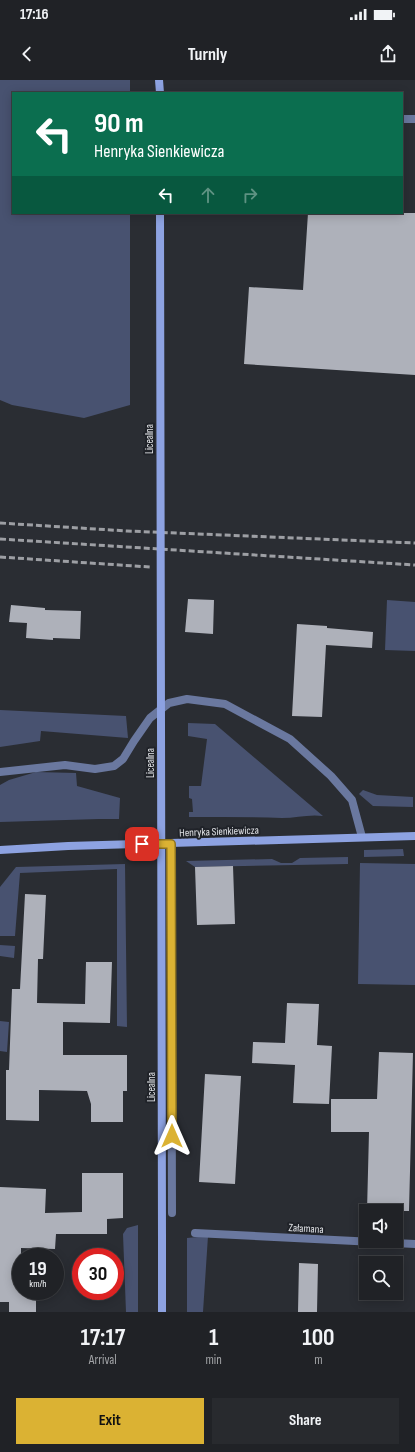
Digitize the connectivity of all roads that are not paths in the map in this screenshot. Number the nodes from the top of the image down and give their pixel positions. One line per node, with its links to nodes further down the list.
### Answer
1 (160, 80): 2 (main road)
2 (160, 92)
3 (403, 119): 4 (street)
4 (415, 119)
5 (160, 214): 14 (main road, Licealna, bridge)
6 (0, 772): 8 (street)
7 (415, 836): 8 (main road, Henryka Sienkiewicza)
8 (362, 837): 9 (main road, Henryka Sienkiewicza)
9 (171, 844): 10 (main road, Henryka Sienkiewicza); 11 (street, Licealna)
10 (0, 850)
11 (172, 1213)
12 (195, 1233): 13 (street, Załamana)
13 (415, 1244)
14 (162, 1312)

